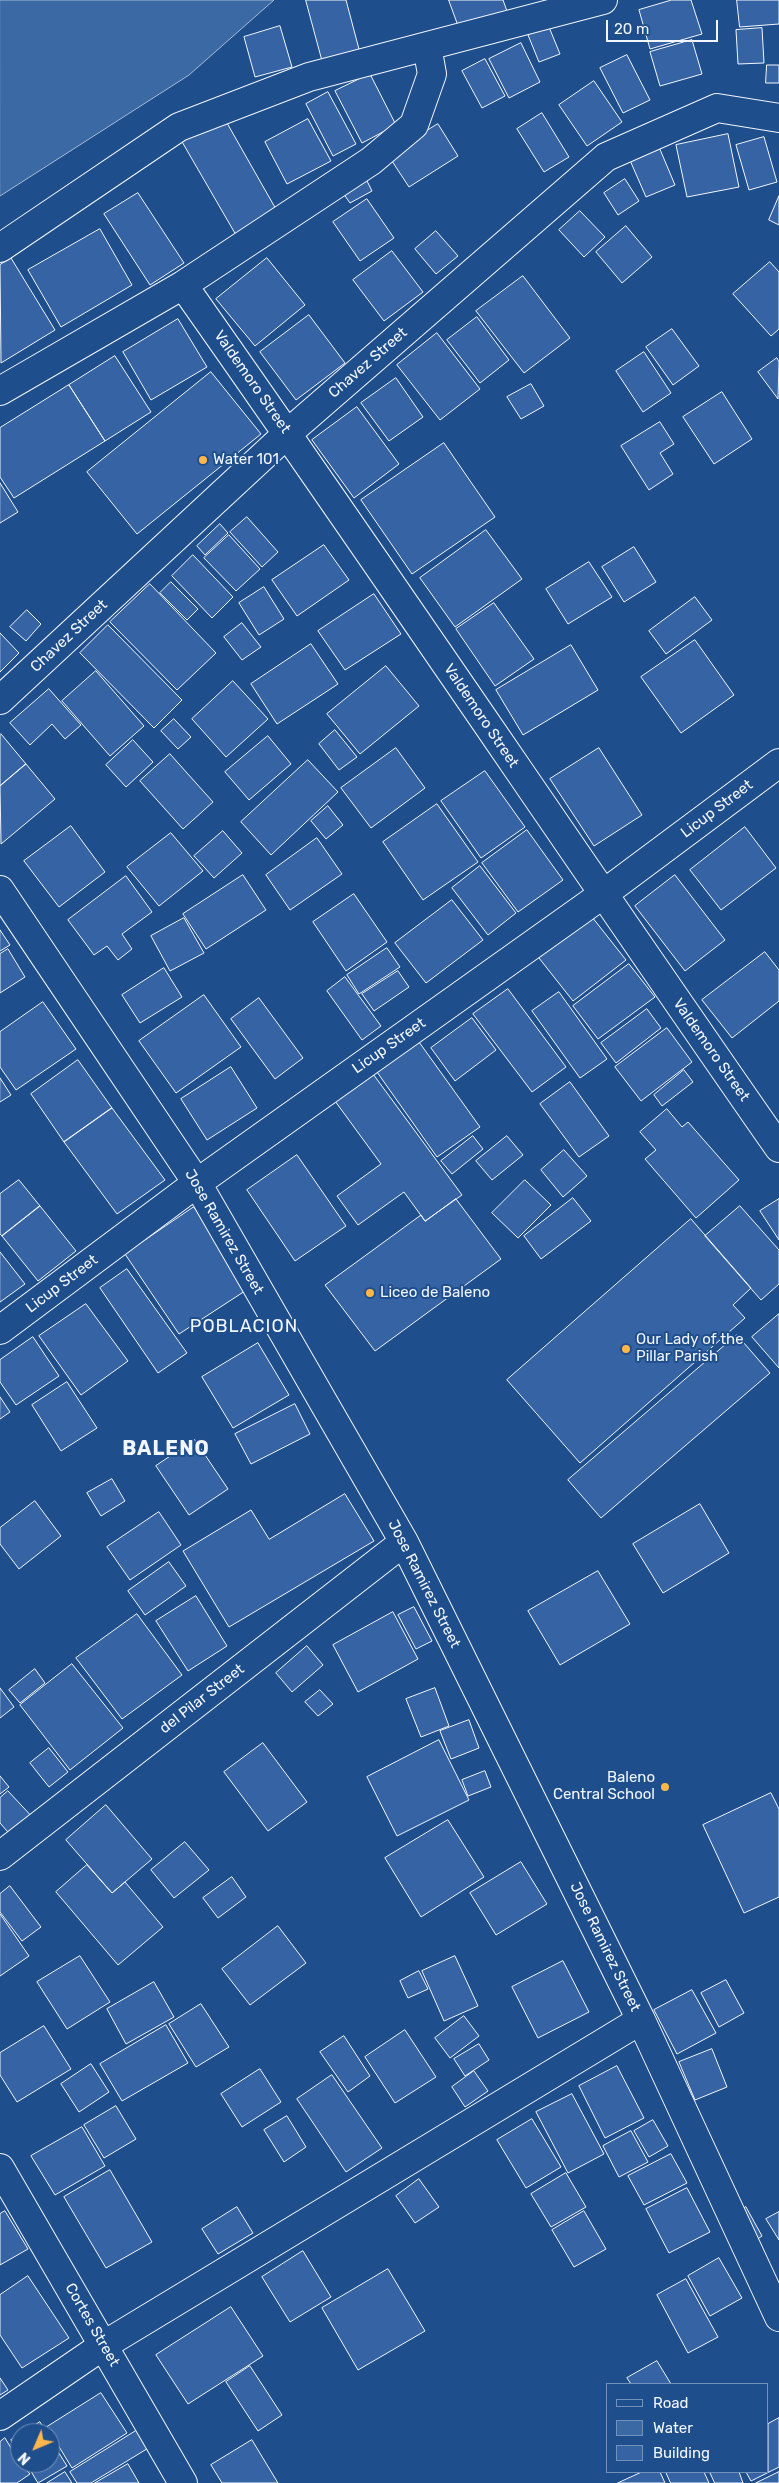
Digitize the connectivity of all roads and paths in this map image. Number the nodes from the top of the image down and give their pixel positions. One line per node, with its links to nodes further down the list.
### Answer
1 (604, 0): 2 (street)
2 (427, 46): 4 (street); 5 (street)
3 (779, 118): 7 (street, Chavez Street)
4 (0, 248)
5 (183, 284): 6 (street); 7 (street, Valdemoro Street)
6 (0, 392)
7 (288, 433): 8 (street, Chavez Street); 11 (street, Valdemoro Street)
8 (0, 700)
9 (779, 763): 11 (street, Licup Street)
10 (0, 890): 13 (street, Jose Ramirez Street)
11 (602, 895): 12 (street, Valdemoro Street); 13 (street, Licup Street)
12 (779, 1148)
13 (197, 1183): 14 (street, Licup Street); 15 (street, Jose Ramirez Street)
14 (0, 1330)
15 (404, 1542): 16 (street, del Pilar Street); 17 (street, Jose Ramirez Street)
16 (0, 1856)
17 (641, 2020): 19 (street, Jose Ramirez Street); 20 (street)
18 (0, 2168): 20 (street, Cortes Street)
19 (779, 2317)
20 (104, 2345): 21 (street); 22 (street, Cortes Street)
21 (0, 2416)
22 (183, 2483)

